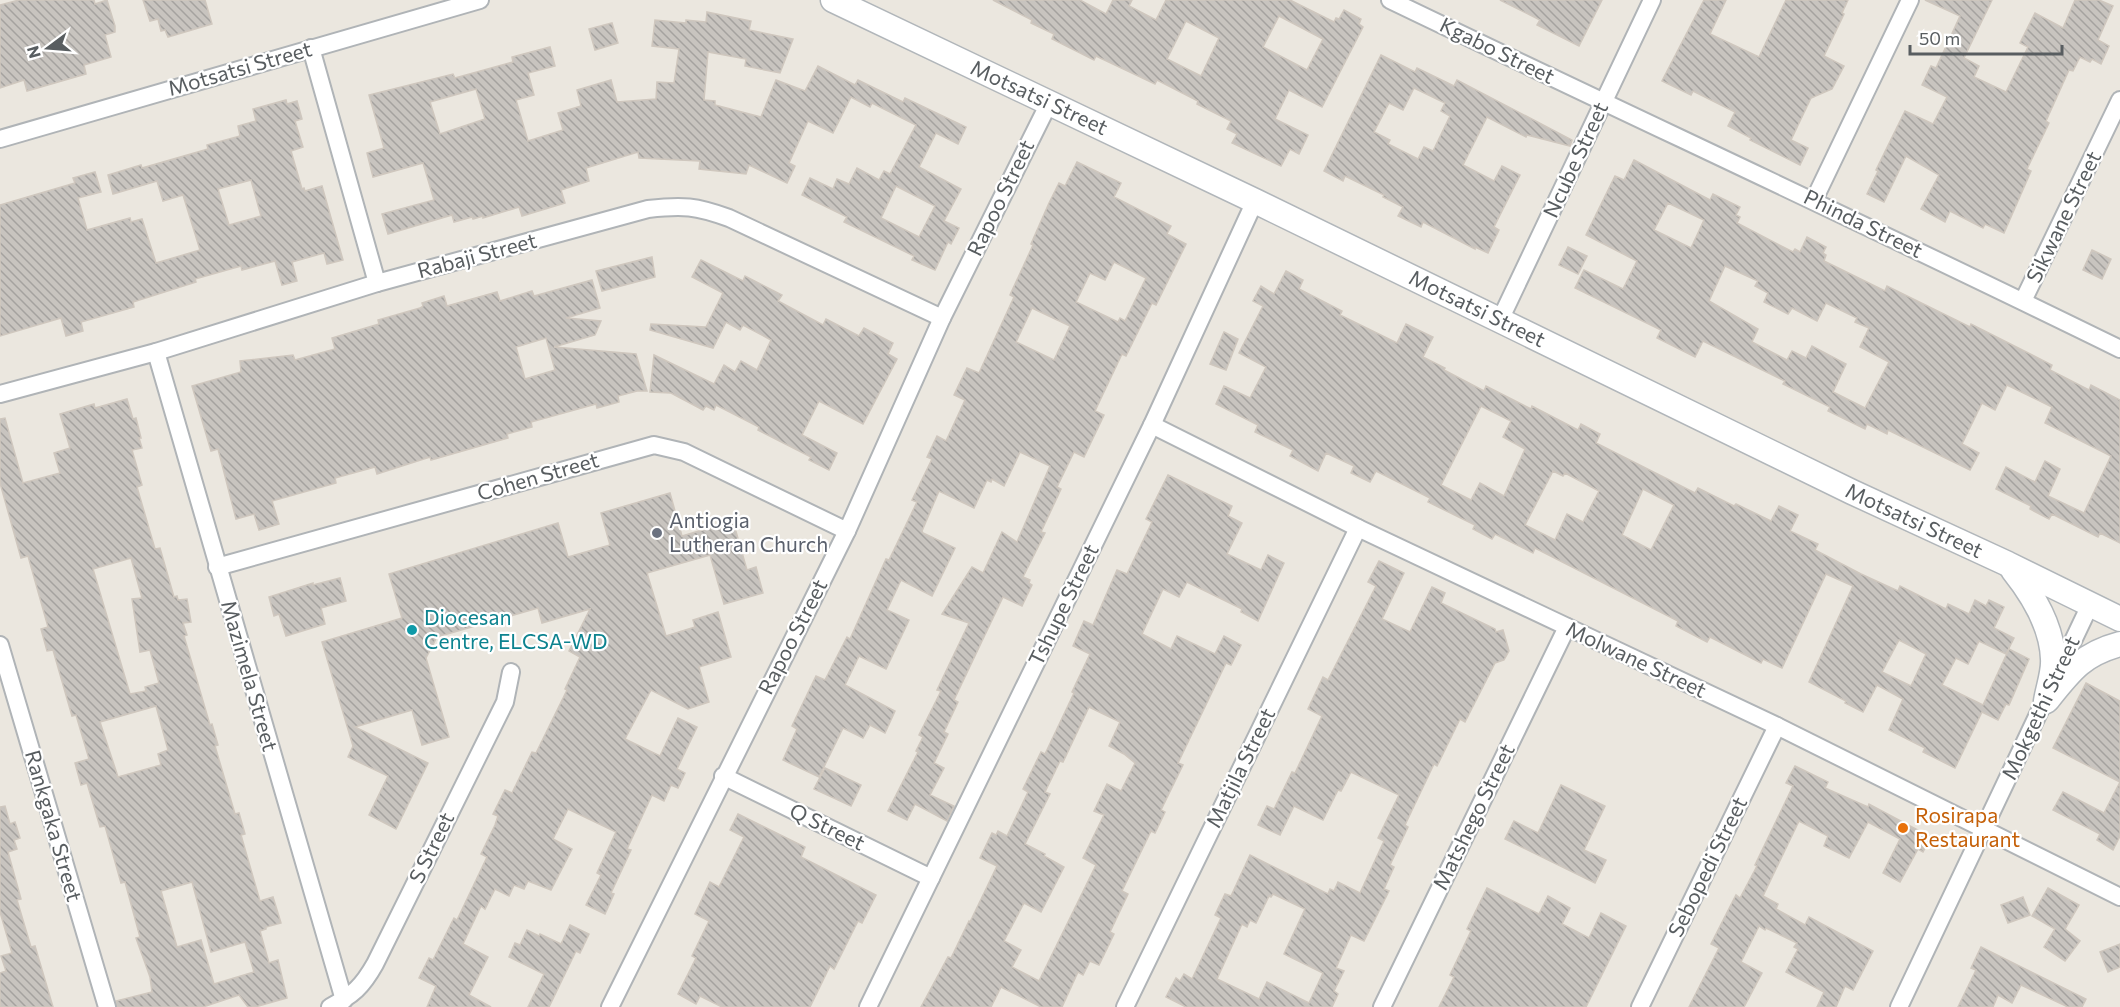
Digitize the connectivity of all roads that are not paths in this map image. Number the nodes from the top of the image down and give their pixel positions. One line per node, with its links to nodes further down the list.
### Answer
1 (480, 0): 6 (street, Motsatsi Street)
2 (833, 0): 9 (street, Motsatsi Street)
3 (1390, 0): 8 (street, Kgabo Street)
4 (1652, 0): 8 (street, Ncube Street)
5 (1910, 0): 11 (street)
6 (311, 48): 10 (street, Motsatsi Street); 13 (street)
7 (2120, 100): 14 (street, Sikwane Street)
8 (1603, 102): 11 (street, Phinda Street); 16 (street, Ncube Street)
9 (1049, 103): 12 (street, Motsatsi Street); 15 (street, Rapoo Street)
10 (0, 139)
11 (1814, 200): 14 (street, Phinda Street)
12 (1255, 201): 16 (street, Motsatsi Street); 20 (street, Tshupe Street)
13 (377, 283): 15 (street, Rabaji Street); 18 (street, Rabaji Street)
14 (2023, 301): 17 (street, Phinda Street)
15 (942, 318): 22 (street, Rapoo Street)
16 (1500, 320): 23 (street, Motsatsi Street)
17 (2120, 349)
18 (156, 352): 19 (street, Rabaji Street); 24 (street, Mazimela Street)
19 (0, 394)
20 (1152, 424): 21 (street, Molwane Street); 35 (street, Tshupe Street)
21 (1358, 528): 27 (street, Molwane Street); 41 (street, Matjila Street)
22 (847, 531): 24 (street, Cohen Street); 33 (street, Rapoo Street)
23 (2008, 564): 25 (street, Motsatsi Street); 31 (street)
24 (217, 567): 37 (street, Mazimela Street)
25 (2090, 605): 26 (street, Motsatsi Street); 31 (street, Mokgethi Street)
26 (2120, 619)
27 (1567, 627): 32 (street, Molwane Street); 42 (street, Matshego Street)
28 (2120, 644): 31 (street)
29 (0, 645): 38 (street, Rankgaka Street)
30 (511, 672): 37 (street, S Street)
31 (2046, 701): 34 (street, Mokgethi Street)
32 (1777, 726): 34 (street, Molwane Street); 43 (street, Sebopedi Street)
33 (723, 776): 35 (street, Q Street); 39 (street, Rapoo Street)
34 (1983, 830): 36 (street, Molwane Street); 44 (street, Mokgethi Street)
35 (931, 878): 40 (street, Tshupe Street)
36 (2120, 897)
37 (337, 1004)
38 (107, 1007)
39 (610, 1007)
40 (868, 1007)
41 (1125, 1007)
42 (1382, 1007)
43 (1640, 1007)
44 (1899, 1007)

